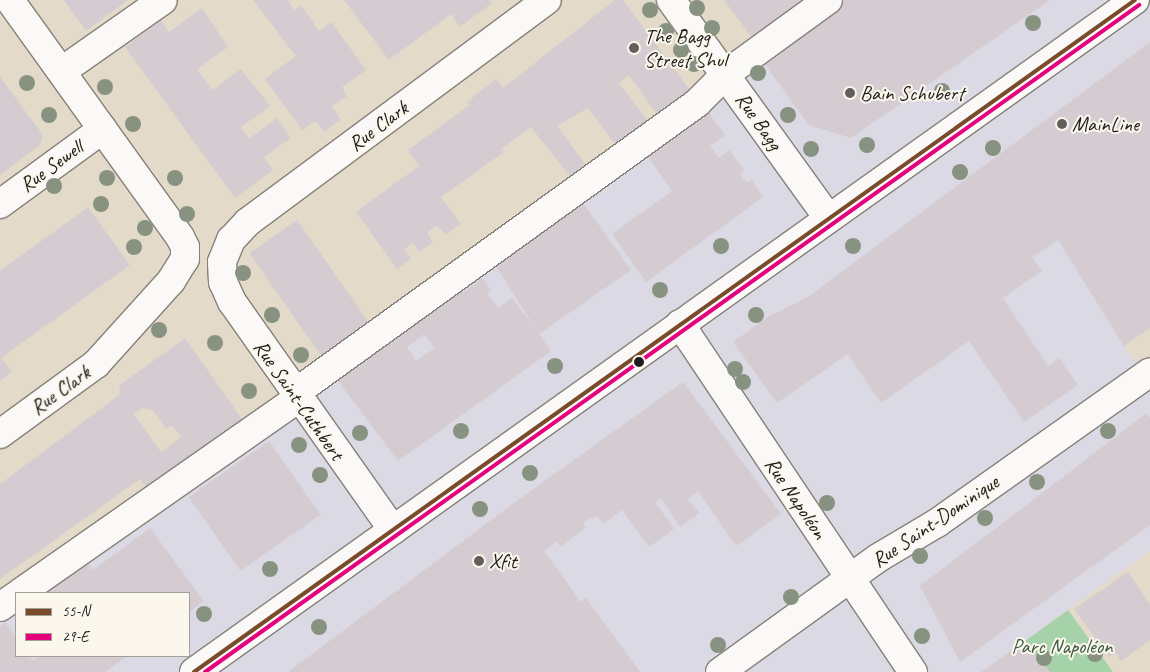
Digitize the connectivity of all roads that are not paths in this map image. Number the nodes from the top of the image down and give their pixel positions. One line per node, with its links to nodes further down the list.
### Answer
1 (10, 0): 7 (street)
2 (163, 0): 7 (street)
3 (547, 0): 12 (street, Rue Clark)
4 (672, 0): 8 (street, Rue Bagg)
5 (828, 0): 8 (street)
6 (1135, 0): 11 (street)
7 (62, 71): 9 (street)
8 (726, 74): 11 (street, Rue Bagg); 15 (street)
9 (103, 129): 10 (street, Rue Sewell); 16 (street, Rue Clark)
10 (0, 204)
11 (828, 218): 13 (street)
12 (222, 262): 15 (street, Rue Saint-Cuthbert)
13 (680, 324): 17 (street); 18 (street, Rue Napoléon)
14 (1150, 372): 18 (street, Rue Saint-Dominique)
15 (297, 395): 17 (street, Rue Saint-Cuthbert); 19 (street)
16 (0, 434)
17 (393, 530): 22 (street)
18 (851, 578): 23 (street, Rue Saint-Dominique); 24 (street, Rue Napoléon)
19 (21, 592)
20 (15, 597): 21 (street)
21 (0, 607)
22 (194, 672)
23 (720, 672)
24 (913, 672)

